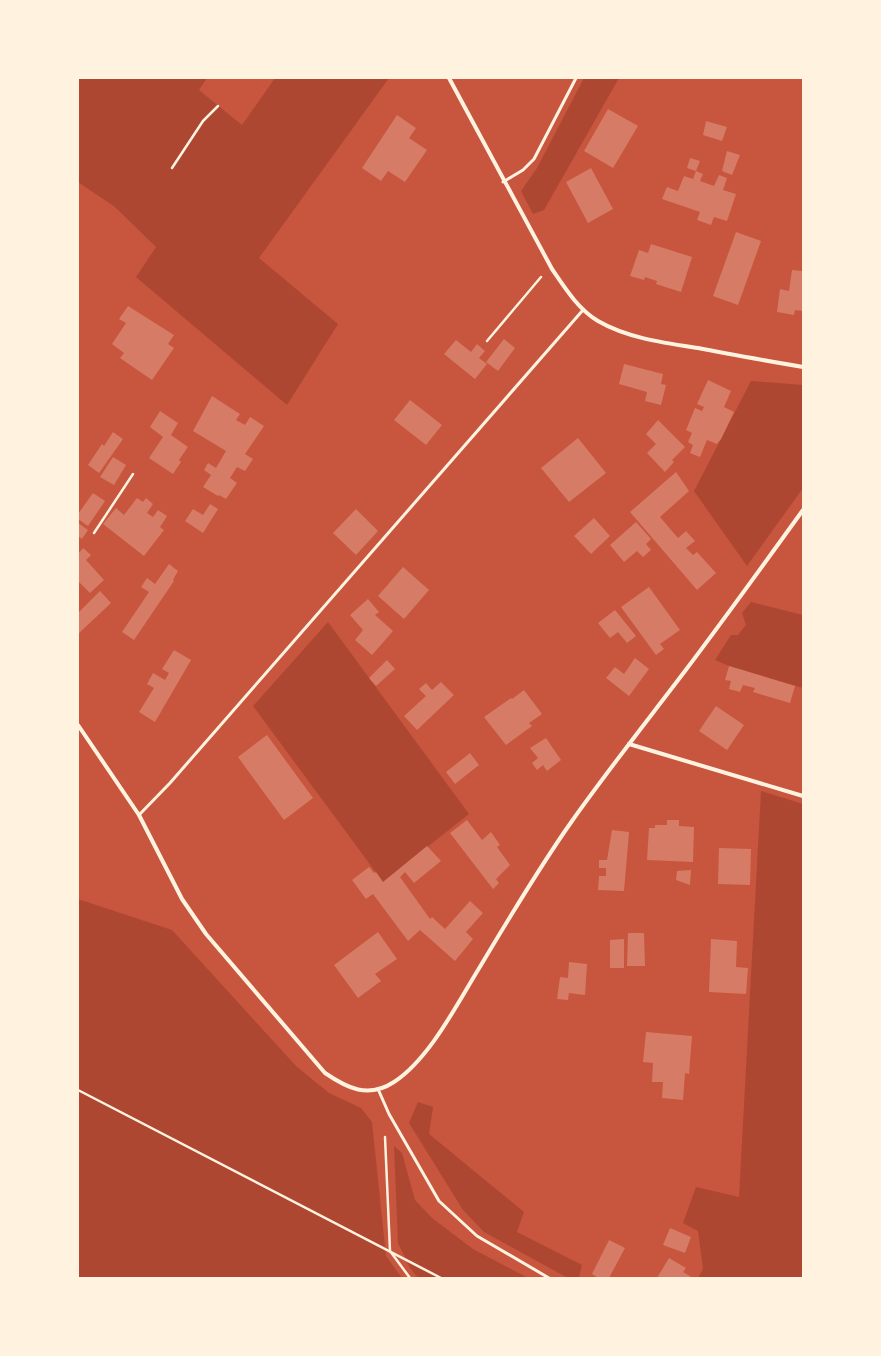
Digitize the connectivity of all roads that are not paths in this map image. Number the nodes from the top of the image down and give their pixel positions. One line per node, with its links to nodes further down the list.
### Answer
1 (449, 78): 3 (street)
2 (576, 78): 3 (lane)
3 (503, 182): 4 (street)
4 (583, 310): 5 (street); 10 (lane)
5 (803, 367)
6 (803, 510): 8 (street)
7 (78, 725): 10 (street)
8 (629, 744): 9 (street); 11 (street)
9 (803, 796)
10 (139, 815): 11 (street)
11 (378, 1089): 12 (lane)
12 (549, 1278)

